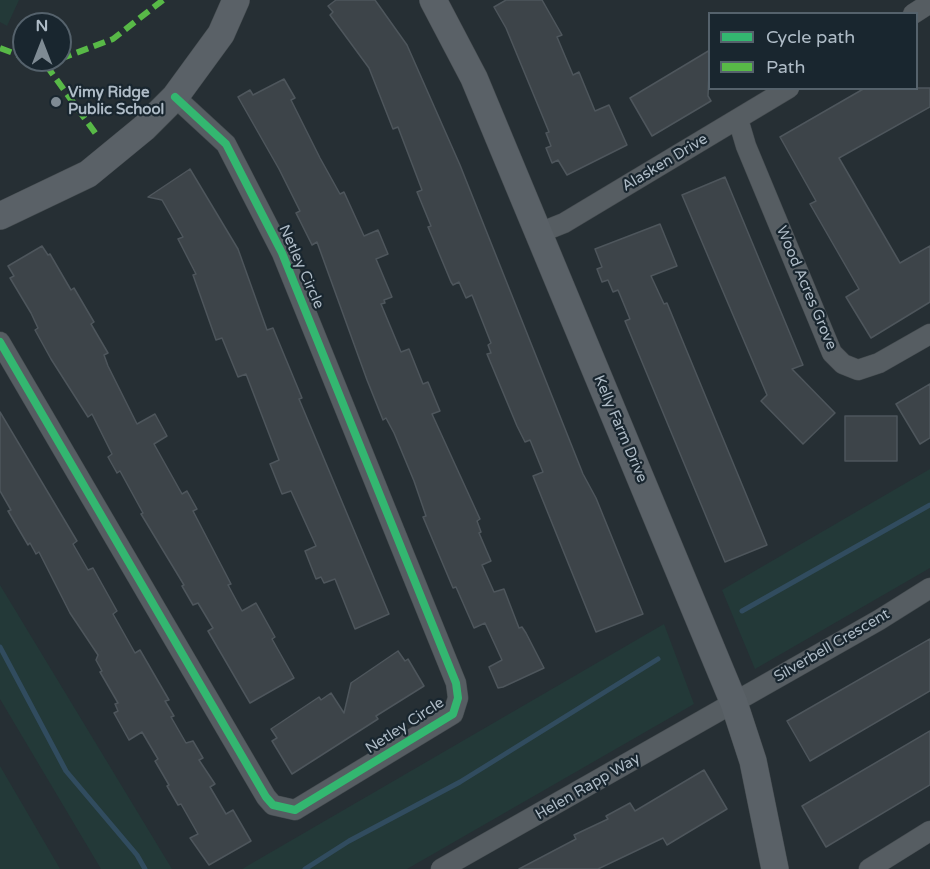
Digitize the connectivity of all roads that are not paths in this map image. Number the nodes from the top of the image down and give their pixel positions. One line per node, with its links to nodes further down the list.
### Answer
1 (236, 0): 6 (street)
2 (434, 0): 9 (street, Kelly Farm Drive)
3 (930, 3): 4 (street)
4 (916, 12)
5 (786, 90): 7 (street, Alasken Drive)
6 (175, 97): 8 (street); 11 (street, Netley Circle)
7 (738, 119): 9 (street, Alasken Drive); 10 (street, Wood Acres Grove)
8 (0, 216)
9 (539, 233): 13 (street, Kelly Farm Drive)
10 (930, 333)
11 (0, 342)
12 (930, 588): 13 (street, Silverbell Crescent)
13 (734, 703): 15 (street, Helen Rapp Way); 16 (street, Kelly Farm Drive)
14 (930, 831): 17 (street)
15 (441, 869)
16 (775, 869)
17 (869, 869)

